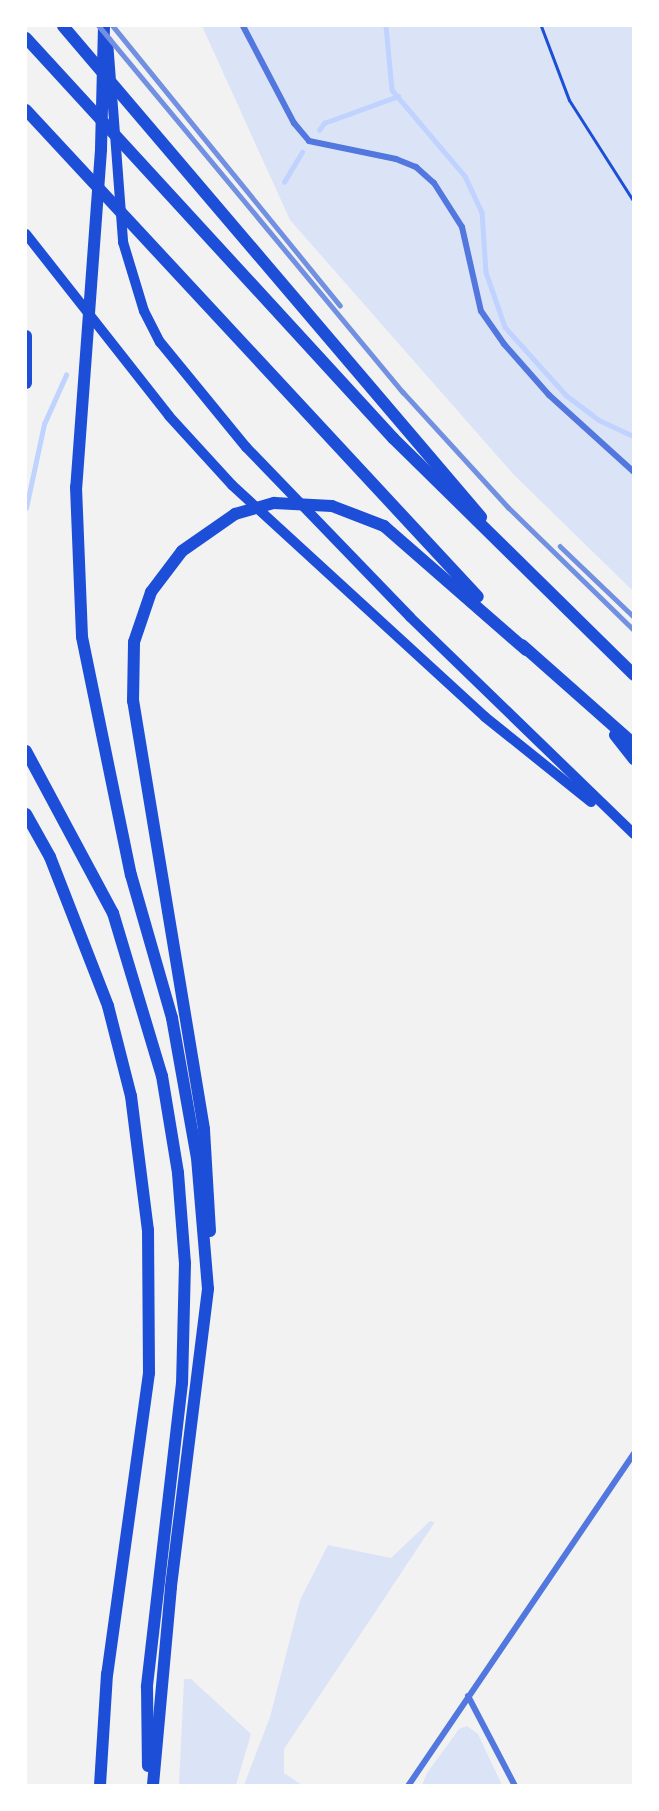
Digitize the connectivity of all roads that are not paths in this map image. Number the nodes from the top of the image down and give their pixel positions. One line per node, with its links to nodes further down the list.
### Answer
1 (63, 26): 10 (highway)
2 (105, 26): 18 (highway); 19 (highway)
3 (243, 26): 9 (street)
4 (26, 38): 10 (highway)
5 (26, 110): 11 (highway)
6 (26, 234): 18 (highway)
7 (26, 336): 8 (highway)
8 (26, 383)
9 (633, 472)
10 (548, 595): 12 (highway)
11 (526, 650): 13 (highway); 19 (highway)
12 (633, 675)
13 (599, 715): 14 (highway); 16 (highway)
14 (633, 744)
15 (26, 751): 23 (highway)
16 (633, 759)
17 (26, 814): 22 (highway)
18 (633, 835)
19 (208, 1289): 24 (highway)
20 (633, 1454): 21 (street)
21 (468, 1696): 25 (street); 26 (street)
22 (100, 1785)
23 (148, 1785)
24 (153, 1785)
25 (410, 1785)
26 (516, 1785)

